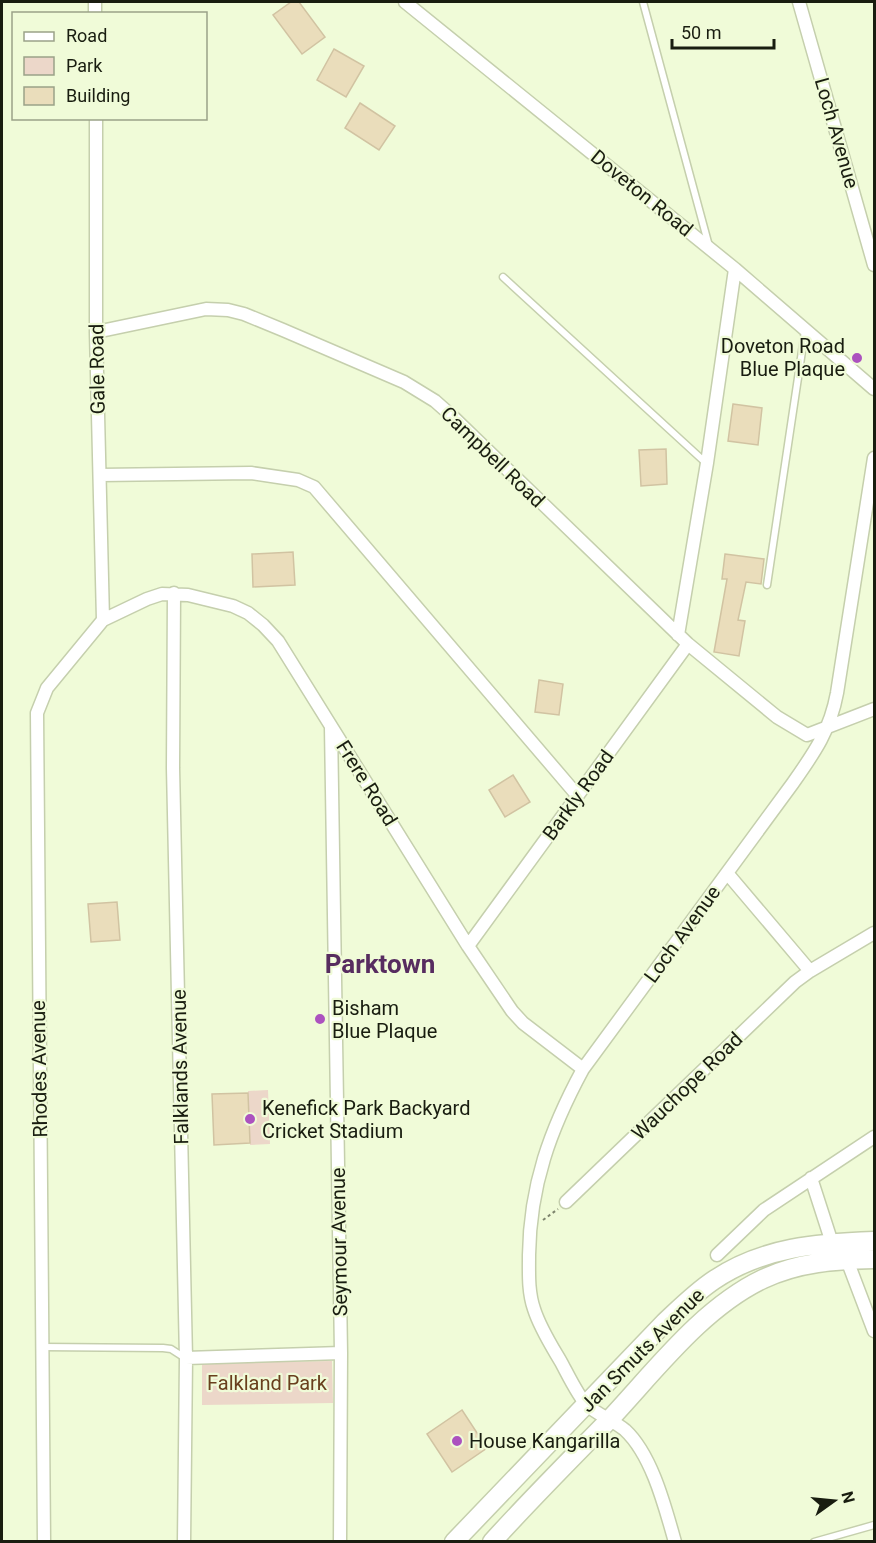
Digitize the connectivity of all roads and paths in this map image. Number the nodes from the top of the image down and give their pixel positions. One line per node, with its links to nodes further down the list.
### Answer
1 (405, 2): 5 (street, Doveton Road)
2 (643, 2): 5 (lane)
3 (800, 2): 6 (street, Loch Avenue)
4 (96, 120): 10 (street, Gale Road)
5 (710, 249): 7 (street, Doveton Road)
6 (874, 265)
7 (735, 269): 9 (street, Doveton Road); 13 (street)
8 (504, 277): 13 (lane)
9 (806, 330): 11 (street, Doveton Road); 15 (lane)
10 (96, 332): 14 (street, Gale Road); 18 (street, Campbell Road)
11 (874, 389)
12 (874, 458): 22 (street, Loch Avenue)
13 (707, 463): 18 (street)
14 (100, 475): 17 (street, Gale Road); 23 (street)
15 (767, 585)
16 (174, 593): 17 (street, Frere Road); 21 (street, Frere Road); 41 (street, Falklands Avenue)
17 (103, 620): 39 (street, Rhodes Avenue)
18 (678, 635): 19 (street, Campbell Road)
19 (688, 644): 22 (street, Campbell Road); 23 (street, Barkly Road)
20 (874, 709): 22 (street, Campbell Road)
21 (331, 726): 26 (street, Frere Road); 40 (street, Seymour Avenue)
22 (828, 729): 24 (street, Loch Avenue)
23 (577, 795): 26 (street, Barkly Road)
24 (728, 873): 27 (street); 28 (street, Loch Avenue)
25 (874, 933): 27 (street, Wauchope Road)
26 (468, 946): 28 (street, Frere Road)
27 (810, 971): 31 (street, Wauchope Road)
28 (583, 1069): 32 (street, Loch Avenue)
29 (874, 1137): 30 (street)
30 (811, 1178): 34 (street); 35 (street)
31 (566, 1202): 32 (path)
32 (530, 1232): 42 (street, Loch Avenue)
33 (874, 1241): 34 (main road, Jan Smuts Avenue)
34 (832, 1243): 42 (main road, Jan Smuts Avenue)
35 (717, 1256)
36 (874, 1259): 37 (main road, Jan Smuts Avenue)
37 (847, 1260): 38 (street); 43 (main road, Jan Smuts Avenue)
38 (874, 1331)
39 (42, 1347): 41 (lane); 45 (street, Rhodes Avenue)
40 (341, 1353): 41 (street); 47 (street, Seymour Avenue)
41 (186, 1358): 46 (street, Falklands Avenue)
42 (586, 1405): 43 (street); 48 (main road, Jan Smuts Avenue)
43 (610, 1419): 49 (main road, Jan Smuts Avenue); 50 (street)
44 (874, 1525): 51 (lane)
45 (44, 1542)
46 (184, 1542)
47 (339, 1542)
48 (454, 1542)
49 (492, 1542)
50 (675, 1542)
51 (814, 1542)

